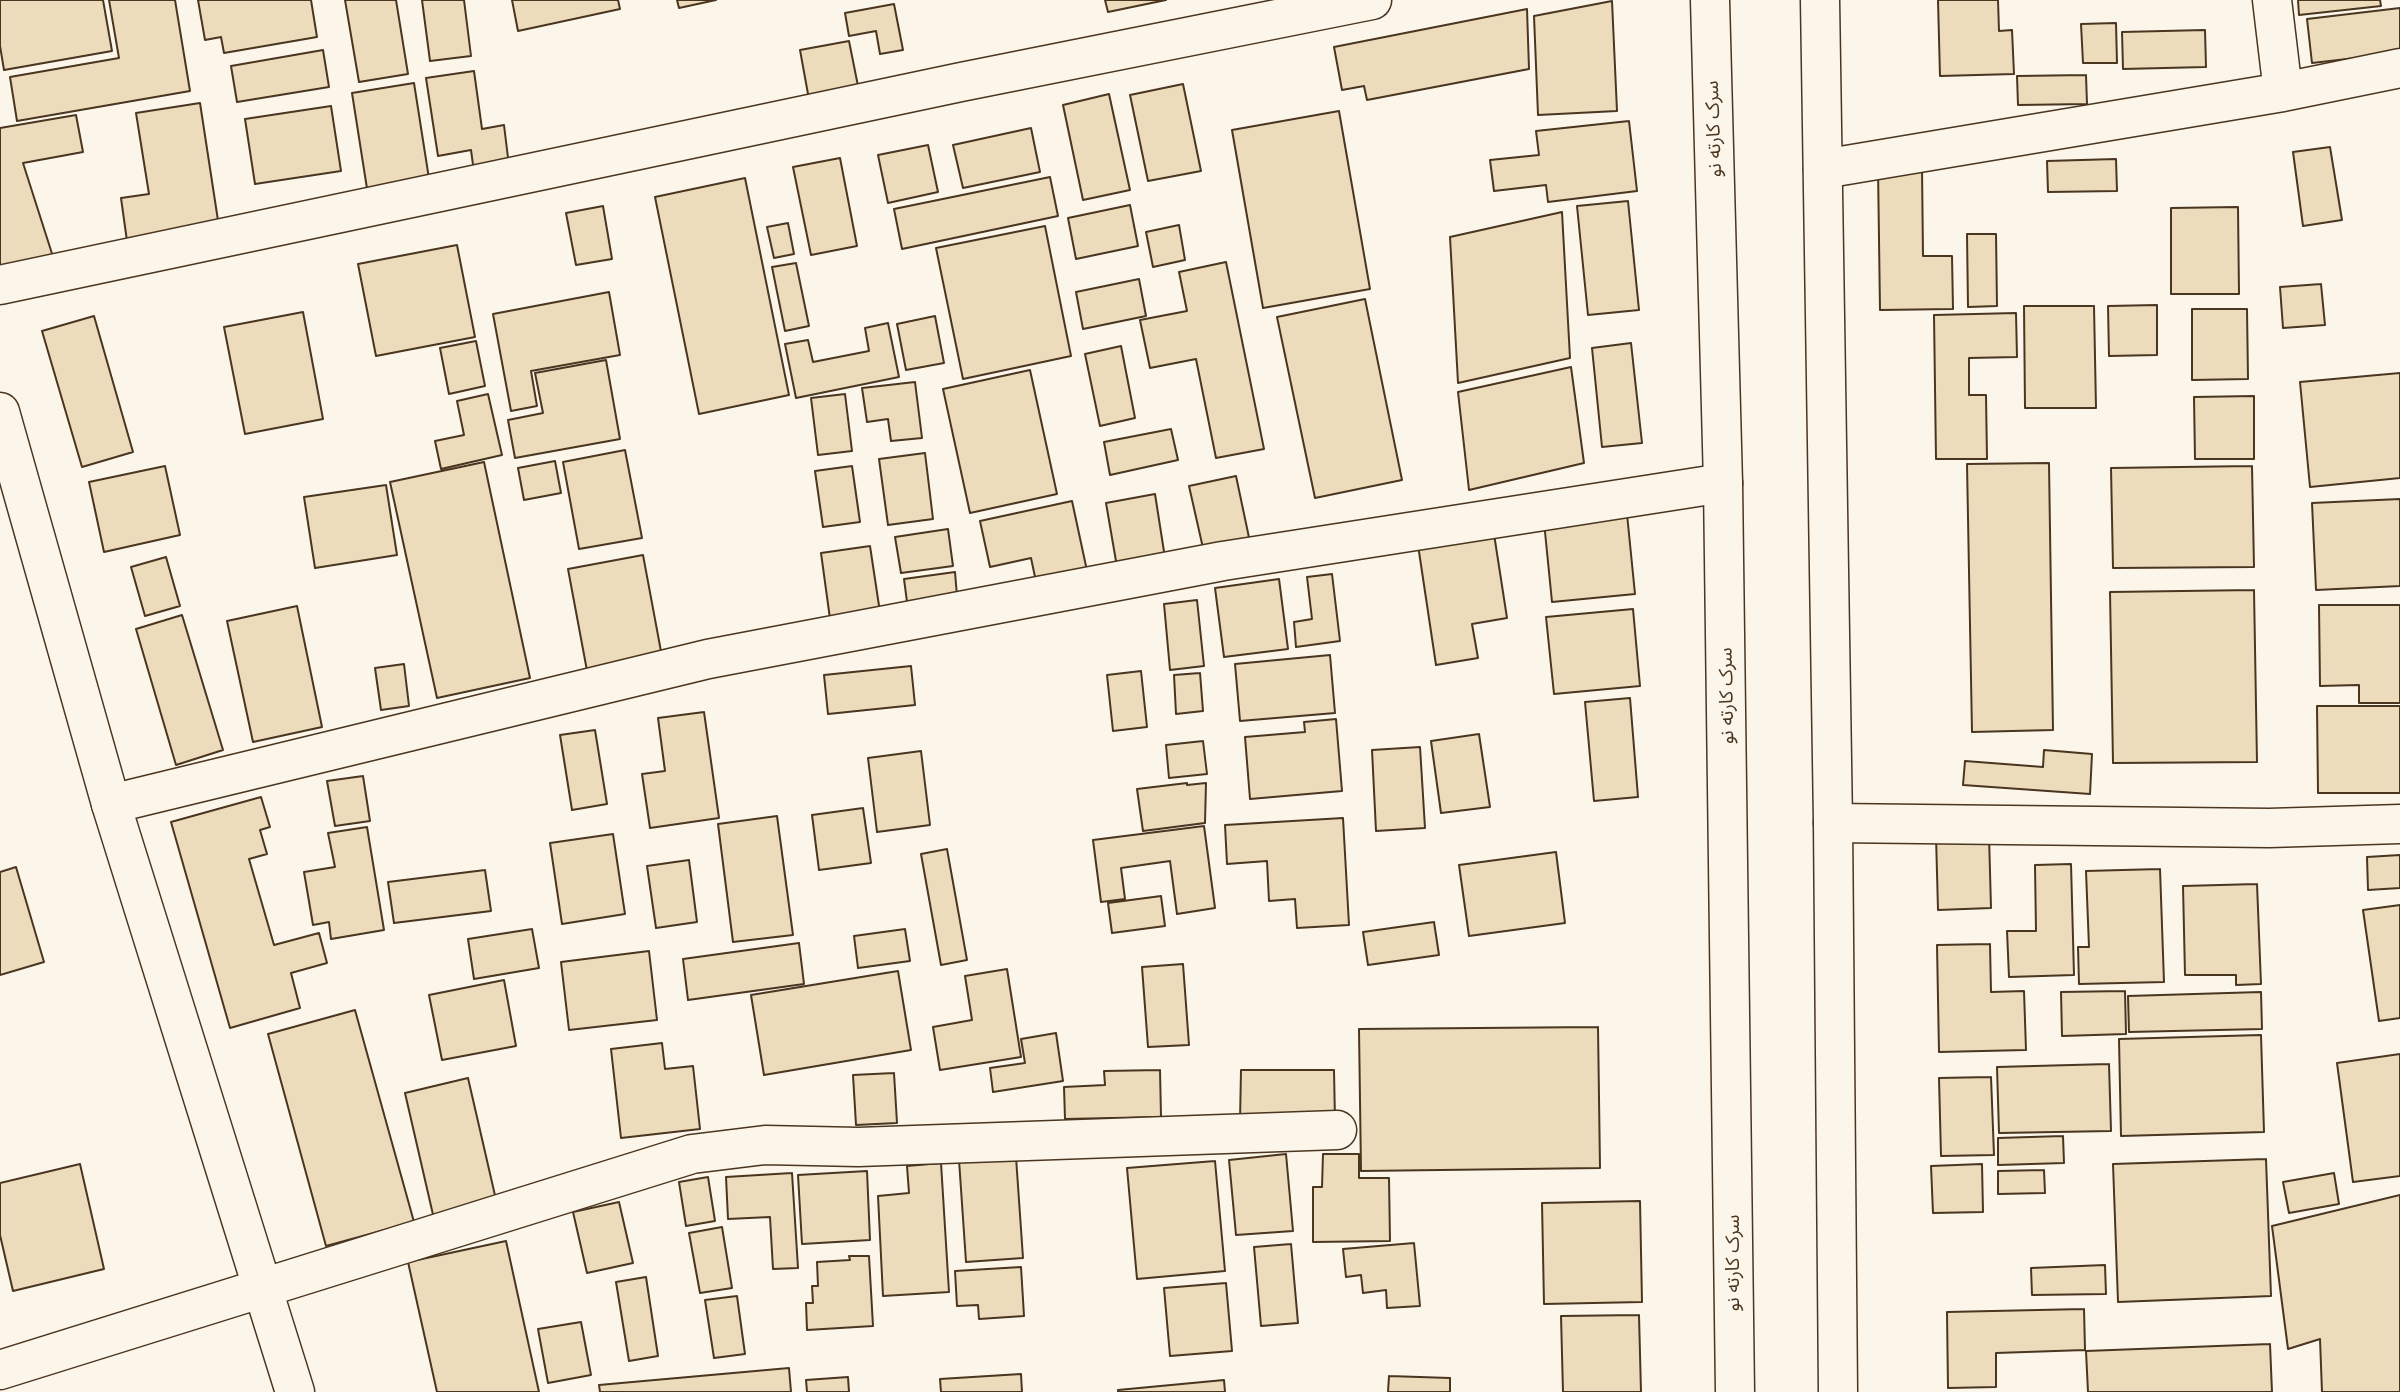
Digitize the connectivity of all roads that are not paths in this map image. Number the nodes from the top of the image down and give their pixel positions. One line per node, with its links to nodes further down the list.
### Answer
1 (1372, 0): 8 (main road)
2 (1710, 0): 10 (main road, سرک کارته نو)
3 (1820, 0): 7 (main road)
4 (2272, 0): 6 (main road)
5 (2400, 68): 6 (main road)
6 (2283, 92): 7 (main road)
7 (1823, 169): 12 (main road)
8 (0, 285)
9 (0, 412): 11 (main road)
10 (1723, 483): 11 (main road); 18 (main road, سرک کارته نو)
11 (111, 804): 15 (main road)
12 (1833, 823): 13 (main road); 19 (main road)
13 (2400, 824)
14 (1337, 1130): 15 (main road)
15 (263, 1288): 16 (main road); 17 (main road)
16 (0, 1370)
17 (295, 1392)
18 (1735, 1392)
19 (1838, 1392)

